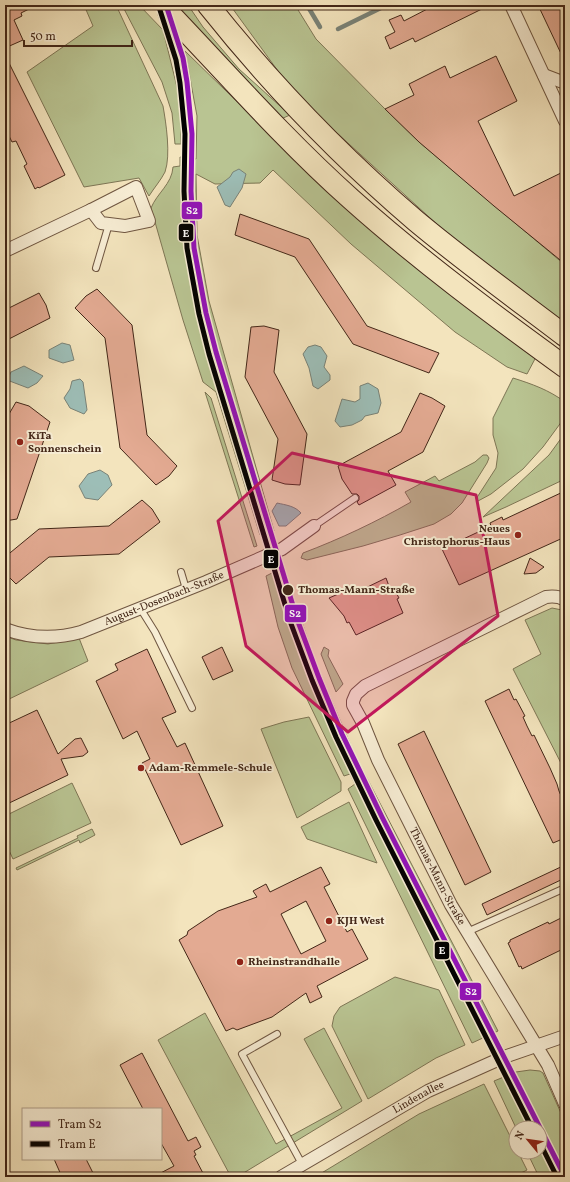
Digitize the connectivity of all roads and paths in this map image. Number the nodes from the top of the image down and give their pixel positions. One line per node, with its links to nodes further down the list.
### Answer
1 (208, 5): 11 (highway)
2 (511, 5): 4 (street)
3 (169, 13): 12 (highway)
4 (544, 75): 5 (street); 6 (street)
5 (565, 83)
6 (565, 121)
7 (91, 210): 8 (street); 8 (street); 9 (street)
8 (109, 224): 10 (lane)
9 (5, 251)
10 (96, 268)
11 (565, 336)
12 (565, 367)
13 (355, 498): 14 (lane)
14 (314, 526): 16 (street, August-Dosenbach-Straße)
15 (181, 572): 16 (lane)
16 (186, 589): 18 (street, August-Dosenbach-Straße)
17 (565, 600): 22 (street, Thomas-Mann-Straße)
18 (140, 608): 19 (street, August-Dosenbach-Straße); 20 (lane)
19 (5, 629)
20 (192, 708)
21 (565, 888): 22 (lane)
22 (467, 932): 25 (street, Thomas-Mann-Straße)
23 (277, 1034): 27 (lane)
24 (565, 1036): 25 (street, Lindenallee)
25 (537, 1045): 26 (street, Thomas-Mann-Straße); 27 (street, Lindenallee)
26 (565, 1104)
27 (302, 1164): 28 (street, Lindenallee)
28 (281, 1177)

